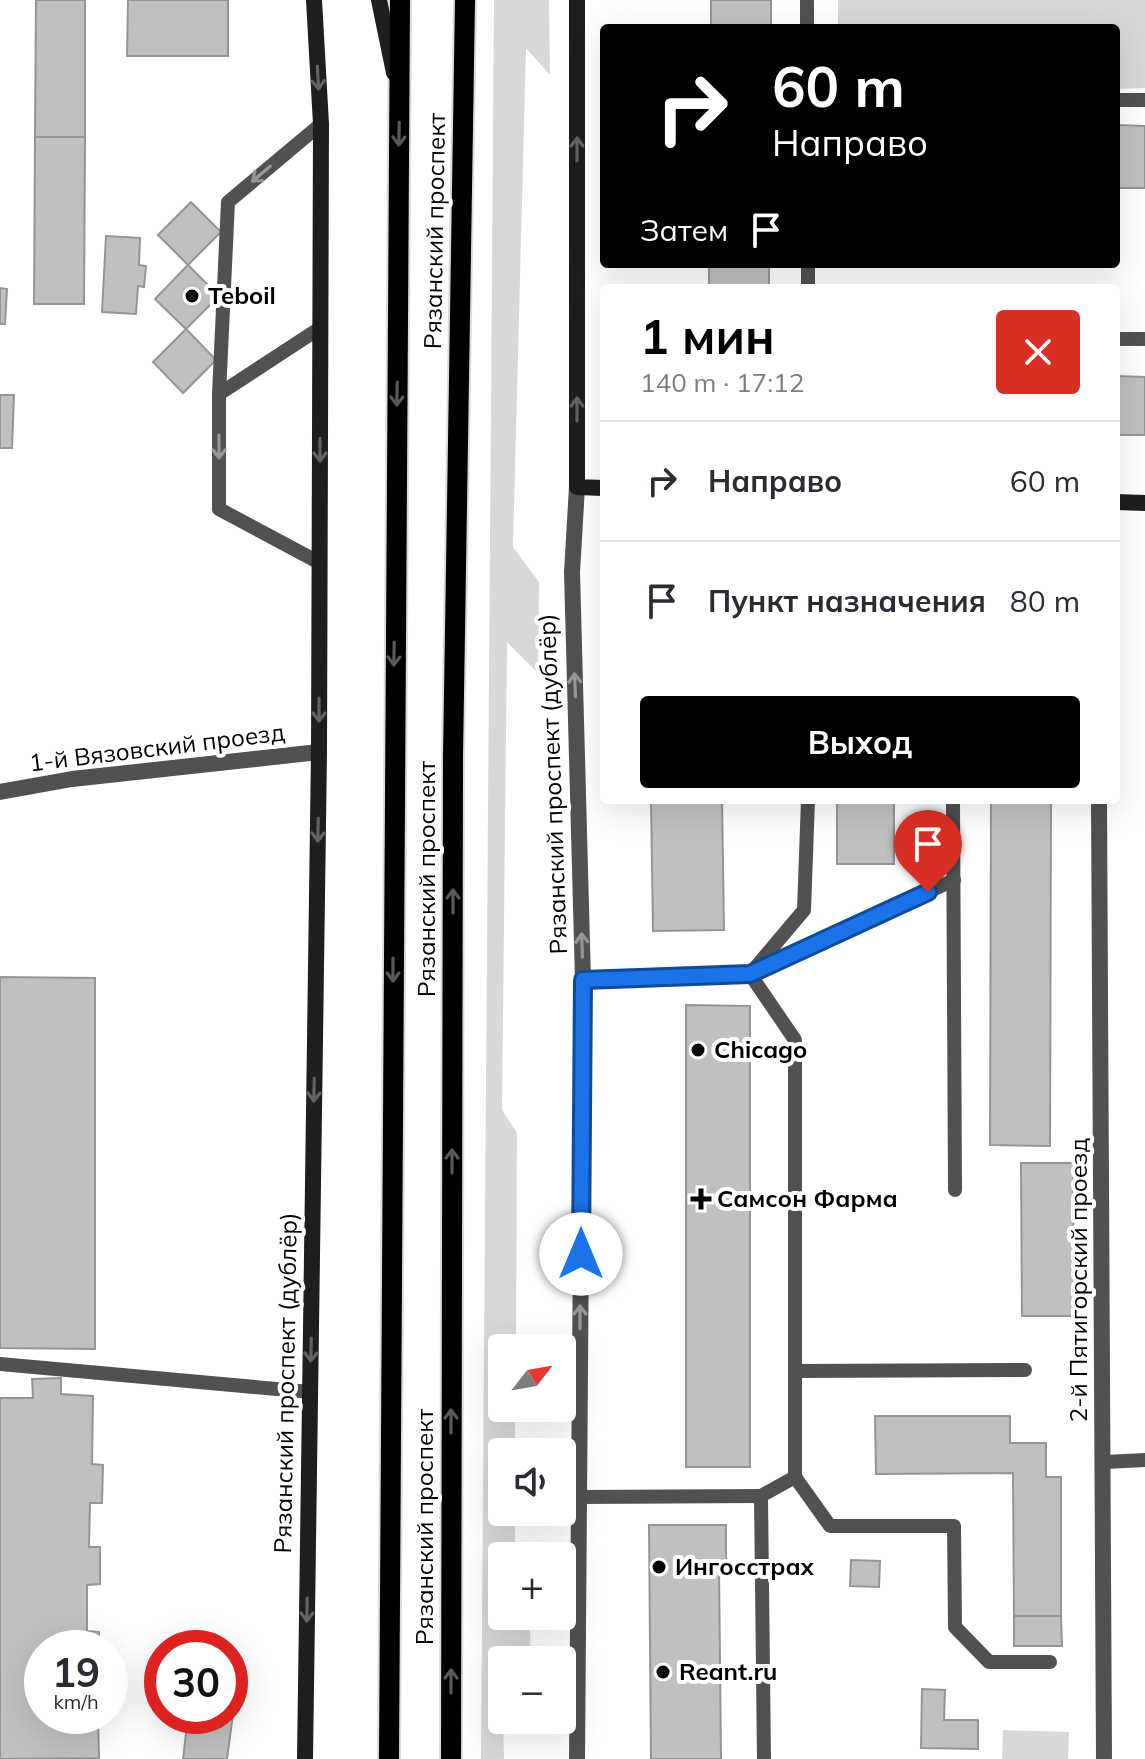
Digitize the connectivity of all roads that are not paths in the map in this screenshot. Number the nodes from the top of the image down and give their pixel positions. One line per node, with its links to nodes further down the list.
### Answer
1 (314, 0): 11 (street, Рязанский проспект (дублёр), one-way to 11)
2 (379, 0): 8 (street)
3 (400, 0): 8 (main road, Рязанский проспект)
4 (465, 0): 42 (main road, Рязанский проспект, one-way to 4)
5 (807, 0): 7 (lane)
6 (576, 3): 16 (street, Рязанский проспект (дублёр), one-way to 6)
7 (807, 24)
8 (399, 97): 41 (main road, Рязанский проспект, one-way to 41)
9 (1120, 100): 10 (lane)
10 (1145, 100)
11 (321, 124): 12 (street, Рязанский проспект (дублёр)); 15 (lane, one-way to 15)
12 (320, 328): 15 (lane); 20 (street, Рязанский проспект (дублёр), one-way to 20)
13 (1120, 339): 14 (lane)
14 (1145, 339)
15 (219, 394): 20 (lane, one-way to 20)
16 (577, 487): 17 (street); 28 (street, Рязанский проспект (дублёр), one-way to 16)
17 (600, 488)
18 (1120, 502): 19 (street)
19 (1145, 503)
20 (320, 563): 21 (street, Рязанский проспект (дублёр), one-way to 21)
21 (319, 752): 22 (street, 1-й Вязовский проезд); 33 (street, Рязанский проспект (дублёр), one-way to 33)
22 (0, 792)
23 (808, 804): 27 (lane)
24 (953, 804): 26 (lane)
25 (1099, 804): 35 (street, 2-й Пятигорский проезд)
26 (954, 880): 27 (lane); 29 (lane)
27 (750, 974): 28 (lane); 32 (lane)
28 (583, 980): 38 (street, Рязанский проспект (дублёр), one-way to 28)
29 (955, 1190)
30 (0, 1364): 33 (lane)
31 (1025, 1370): 32 (lane)
32 (795, 1371): 36 (lane)
33 (310, 1392): 40 (street, Рязанский проспект (дублёр), one-way to 40)
34 (1145, 1460): 35 (lane)
35 (1105, 1462): 45 (street, 2-й Пятигорский проезд)
36 (795, 1477): 37 (lane); 39 (lane)
37 (761, 1496): 38 (lane); 44 (lane)
38 (579, 1497): 43 (street, Рязанский проспект (дублёр))
39 (1050, 1662)
40 (305, 1759)
41 (389, 1759)
42 (451, 1759)
43 (577, 1759)
44 (764, 1759)
45 (1104, 1759)

